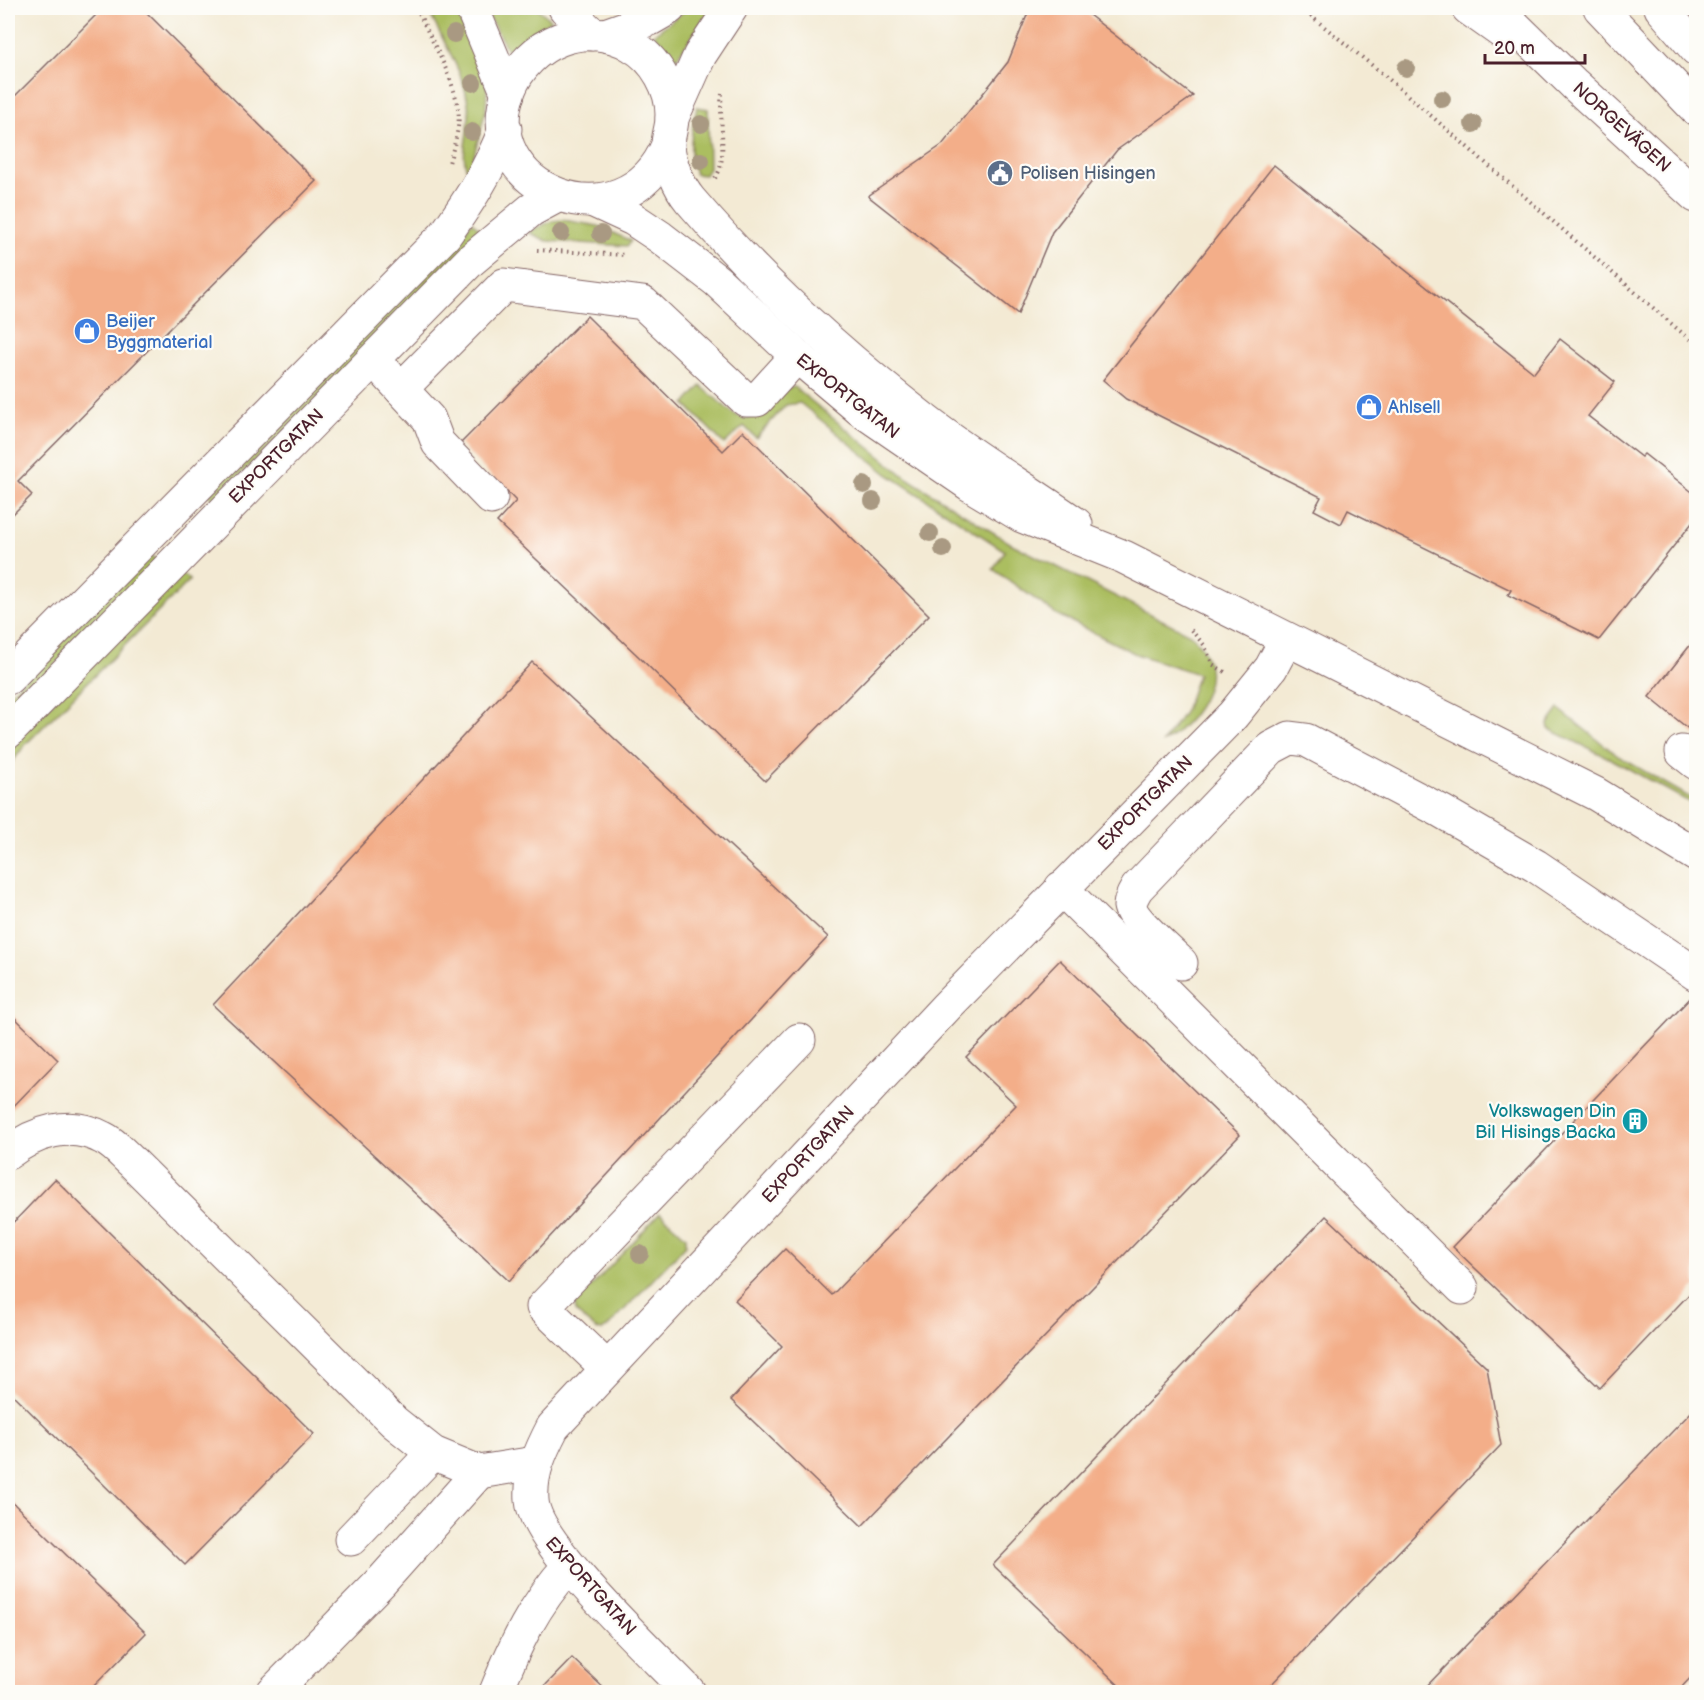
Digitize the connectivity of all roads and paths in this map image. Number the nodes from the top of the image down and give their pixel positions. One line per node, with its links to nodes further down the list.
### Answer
1 (417, 8): 18 (path)
2 (472, 8): 14 (main road, EXPORTGATAN)
3 (565, 8): 11 (main road, EXPORTGATAN)
4 (669, 8): 11 (main road)
5 (731, 8): 17 (main road)
6 (1301, 8): 22 (path)
7 (1468, 8): 13 (main road)
8 (1496, 8): 13 (main road, NORGEVÄGEN)
9 (1600, 8): 15 (main road)
10 (1661, 8): 12 (main road)
11 (598, 34): 14 (main road, EXPORTGATAN); 17 (main road, EXPORTGATAN)
12 (1696, 49)
13 (1574, 84): 20 (main road, NORGEVÄGEN)
14 (508, 94): 16 (main road, EXPORTGATAN)
15 (1696, 109)
16 (505, 129): 19 (main road, EXPORTGATAN); 29 (main road, EXPORTGATAN)
17 (670, 131): 21 (main road, EXPORTGATAN); 27 (main road, EXPORTGATAN)
18 (447, 171)
19 (557, 196): 21 (main road, EXPORTGATAN); 24 (main road, EXPORTGATAN)
20 (1696, 196)
21 (594, 201): 23 (main road, EXPORTGATAN)
22 (1696, 345)
23 (797, 356): 25 (main road); 27 (main road, EXPORTGATAN)
24 (372, 359): 25 (main road); 30 (main road, EXPORTGATAN)
25 (401, 389): 26 (main road)
26 (491, 498)
27 (1124, 557): 28 (main road, EXPORTGATAN)
28 (1286, 640): 31 (main road, EXPORTGATAN); 32 (main road, EXPORTGATAN)
29 (8, 678)
30 (8, 732)
31 (1696, 855)
32 (1061, 888): 37 (main road); 38 (main road, EXPORTGATAN)
33 (1181, 963): 34 (main road)
34 (1696, 974)
35 (799, 1040): 38 (main road)
36 (8, 1153): 39 (main road)
37 (1462, 1288)
38 (607, 1368): 40 (main road, EXPORTGATAN)
39 (433, 1453): 41 (main road); 42 (main road)
40 (535, 1463): 41 (main road); 43 (main road, EXPORTGATAN)
41 (479, 1472): 44 (main road)
42 (351, 1539)
43 (569, 1566): 45 (main road); 46 (main road, EXPORTGATAN)
44 (273, 1692)
45 (496, 1692)
46 (689, 1692)

